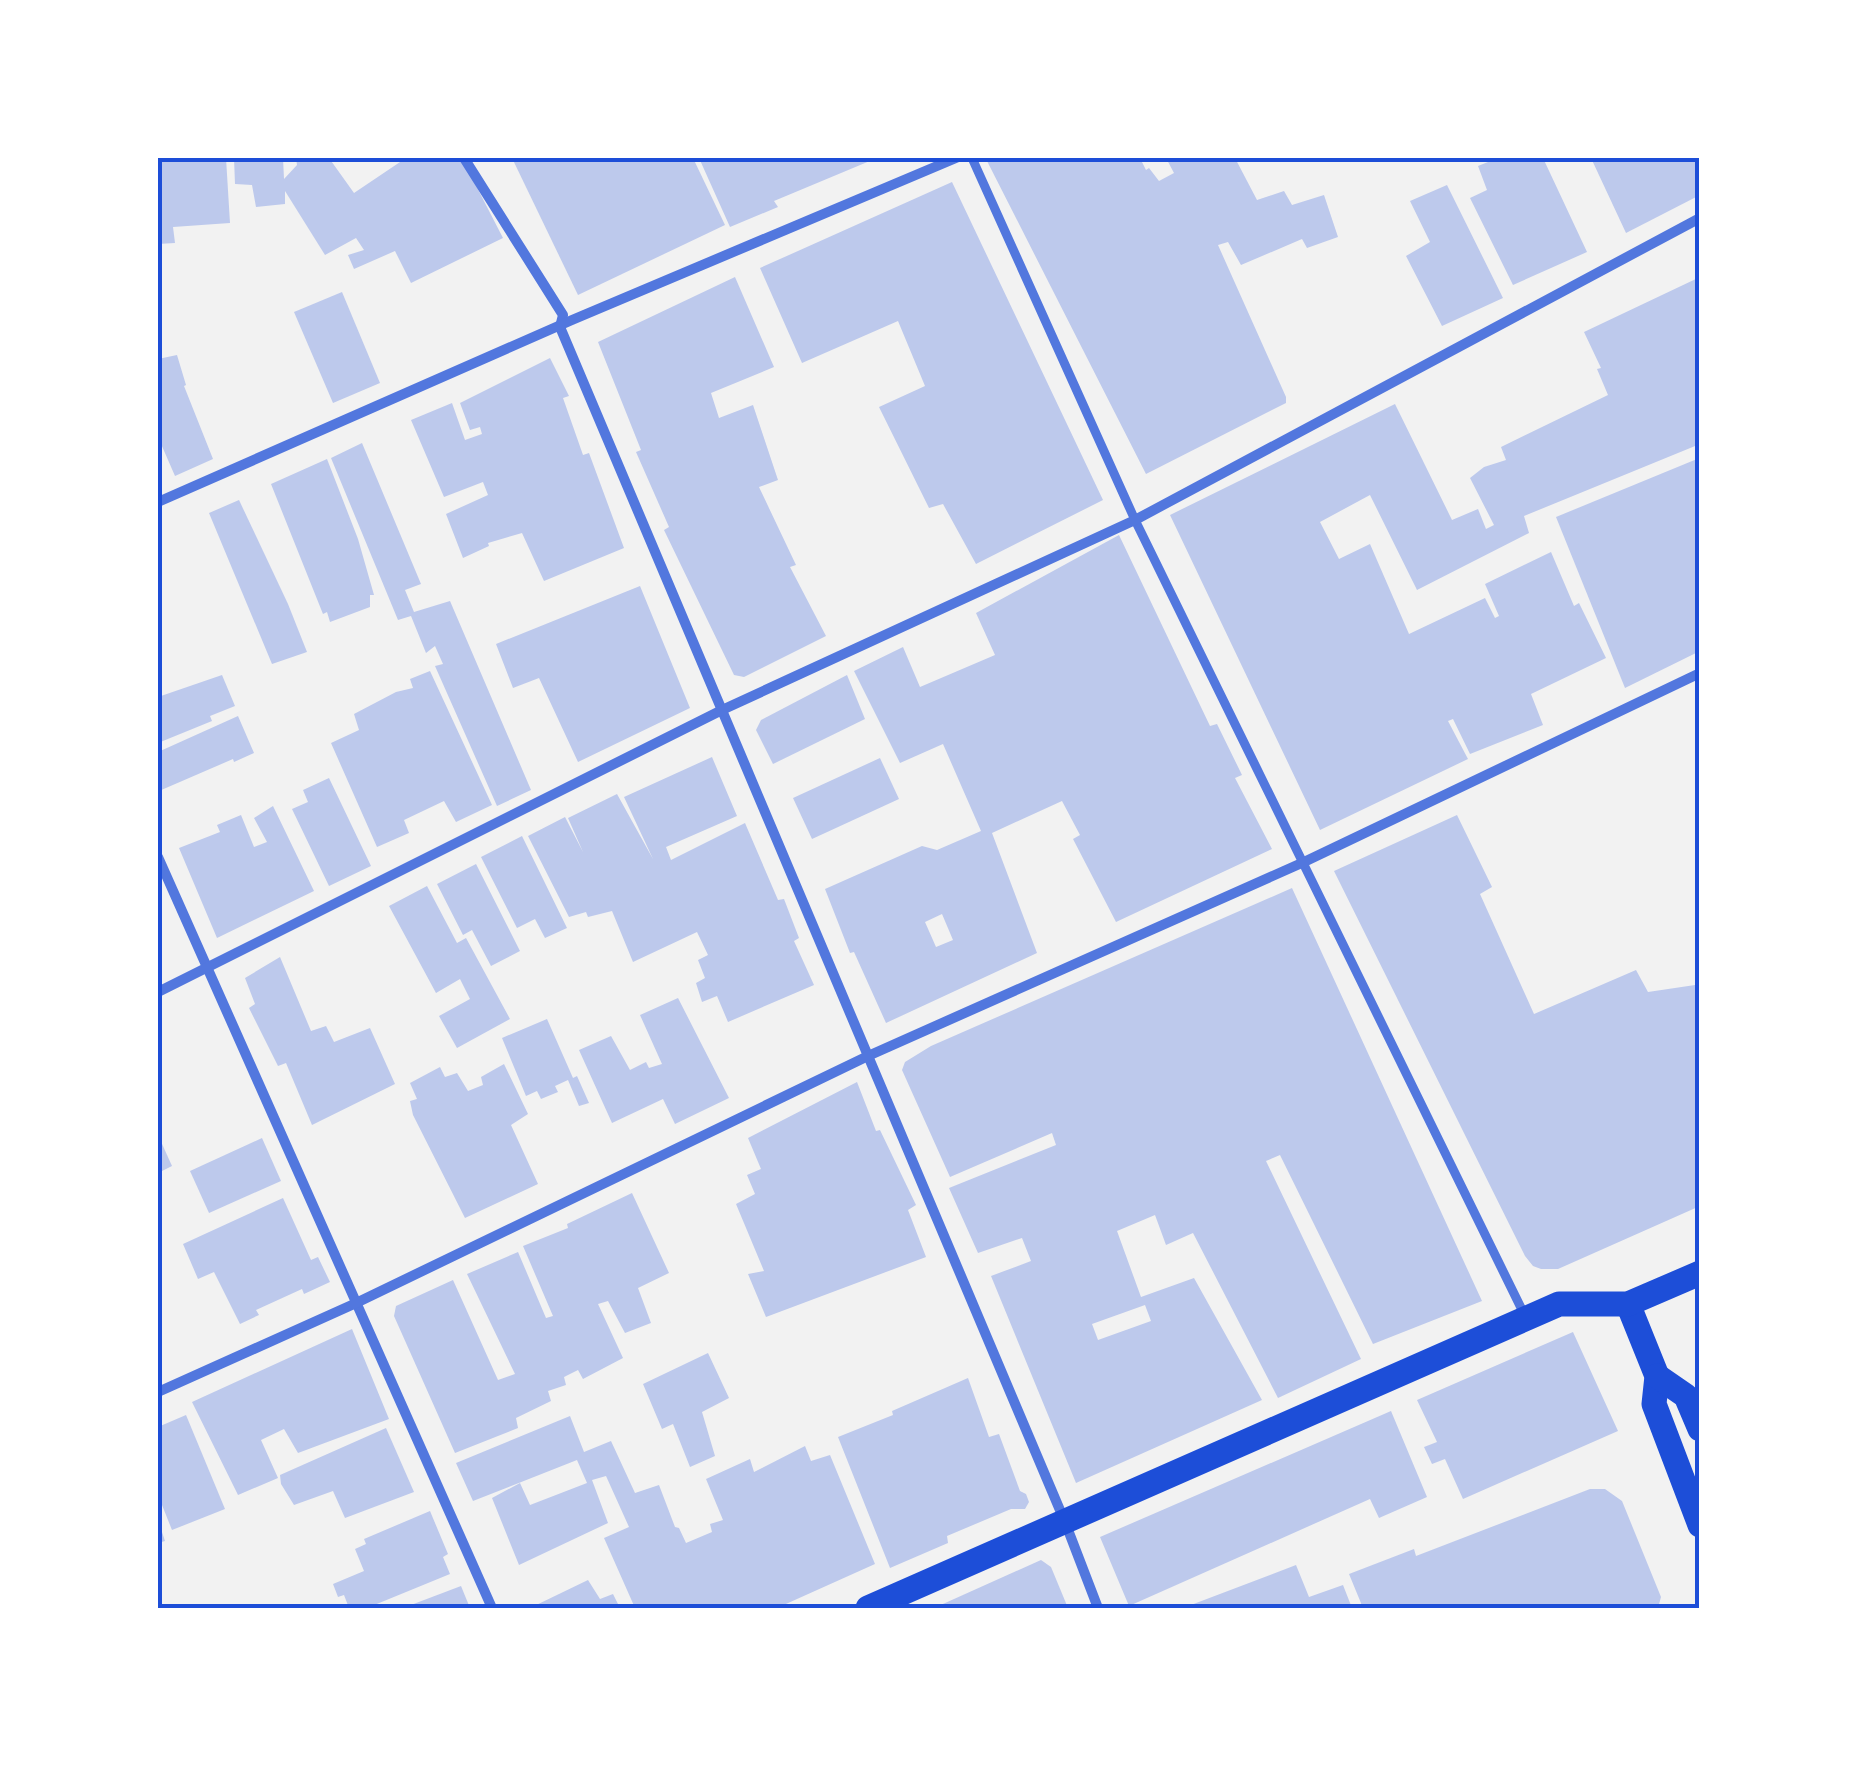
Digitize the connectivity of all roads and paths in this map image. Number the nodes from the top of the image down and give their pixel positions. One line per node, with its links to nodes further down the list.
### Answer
1 (464, 158): 5 (street)
2 (956, 158): 5 (street)
3 (972, 158): 7 (street)
4 (1700, 218): 7 (street)
5 (560, 327): 6 (street); 9 (street)
6 (158, 502)
7 (1135, 520): 9 (street); 11 (street)
8 (1700, 673): 11 (street)
9 (722, 710): 12 (street); 14 (street)
10 (158, 857): 12 (street)
11 (1304, 862): 14 (street); 18 (street)
12 (208, 966): 13 (street); 16 (street)
13 (158, 992)
14 (868, 1056): 16 (street); 22 (street)
15 (1700, 1273): 17 (main road)
16 (354, 1304): 20 (street); 24 (street)
17 (1628, 1304): 18 (main road); 19 (main road)
18 (1526, 1319): 22 (main road)
19 (1657, 1376): 21 (main road); 23 (main road)
20 (158, 1392)
21 (1700, 1428)
22 (1065, 1522): 25 (main road); 26 (street)
23 (1700, 1525)
24 (492, 1608)
25 (868, 1608)
26 (1098, 1608)

